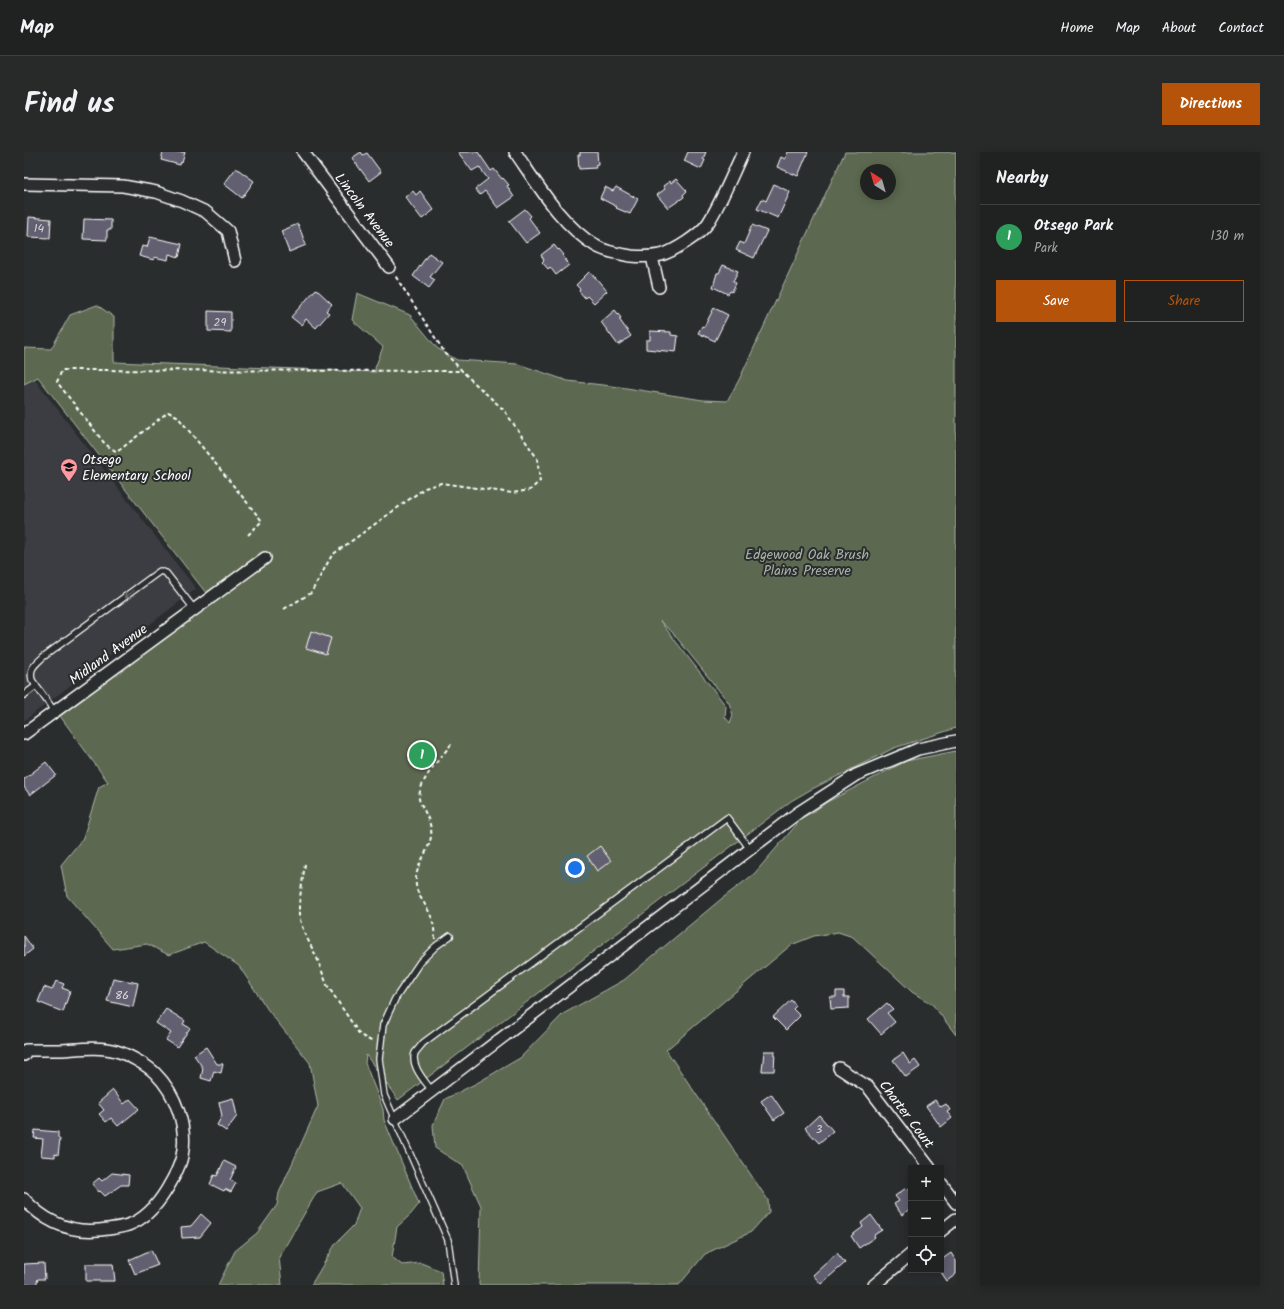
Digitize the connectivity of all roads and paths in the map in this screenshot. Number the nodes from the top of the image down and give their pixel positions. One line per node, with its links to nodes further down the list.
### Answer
1 (302, 152): 7 (street, Lincoln Avenue)
2 (516, 152): 5 (street)
3 (743, 152): 5 (street)
4 (24, 184): 6 (street)
5 (652, 257): 8 (street)
6 (235, 261)
7 (389, 267): 9 (path)
8 (659, 287)
9 (463, 371): 10 (path); 12 (path)
10 (248, 535)
11 (265, 558): 13 (street, Midland Avenue)
12 (284, 609)
13 (194, 610): 14 (lane, one-way to 14); 16 (street, Midland Avenue)
14 (36, 686): 15 (lane); 16 (lane)
15 (24, 695)
16 (55, 712): 17 (street, Midland Avenue)
17 (24, 734)
18 (956, 741): 20 (street)
19 (452, 744): 23 (path)
20 (750, 849): 27 (street); 27 (lane)
21 (305, 864): 24 (path)
22 (450, 936): 23 (lane)
23 (432, 950): 24 (lane)
24 (380, 1044): 28 (lane)
25 (25, 1051): 31 (street)
26 (838, 1068): 29 (street, Charter Court)
27 (432, 1091): 28 (street)
28 (395, 1119): 36 (lane)
29 (928, 1165)
30 (944, 1187): 32 (street)
31 (24, 1199)
32 (956, 1203)
33 (956, 1219): 34 (street)
34 (944, 1229)
35 (908, 1257): 37 (street)
36 (454, 1285)
37 (874, 1285)

